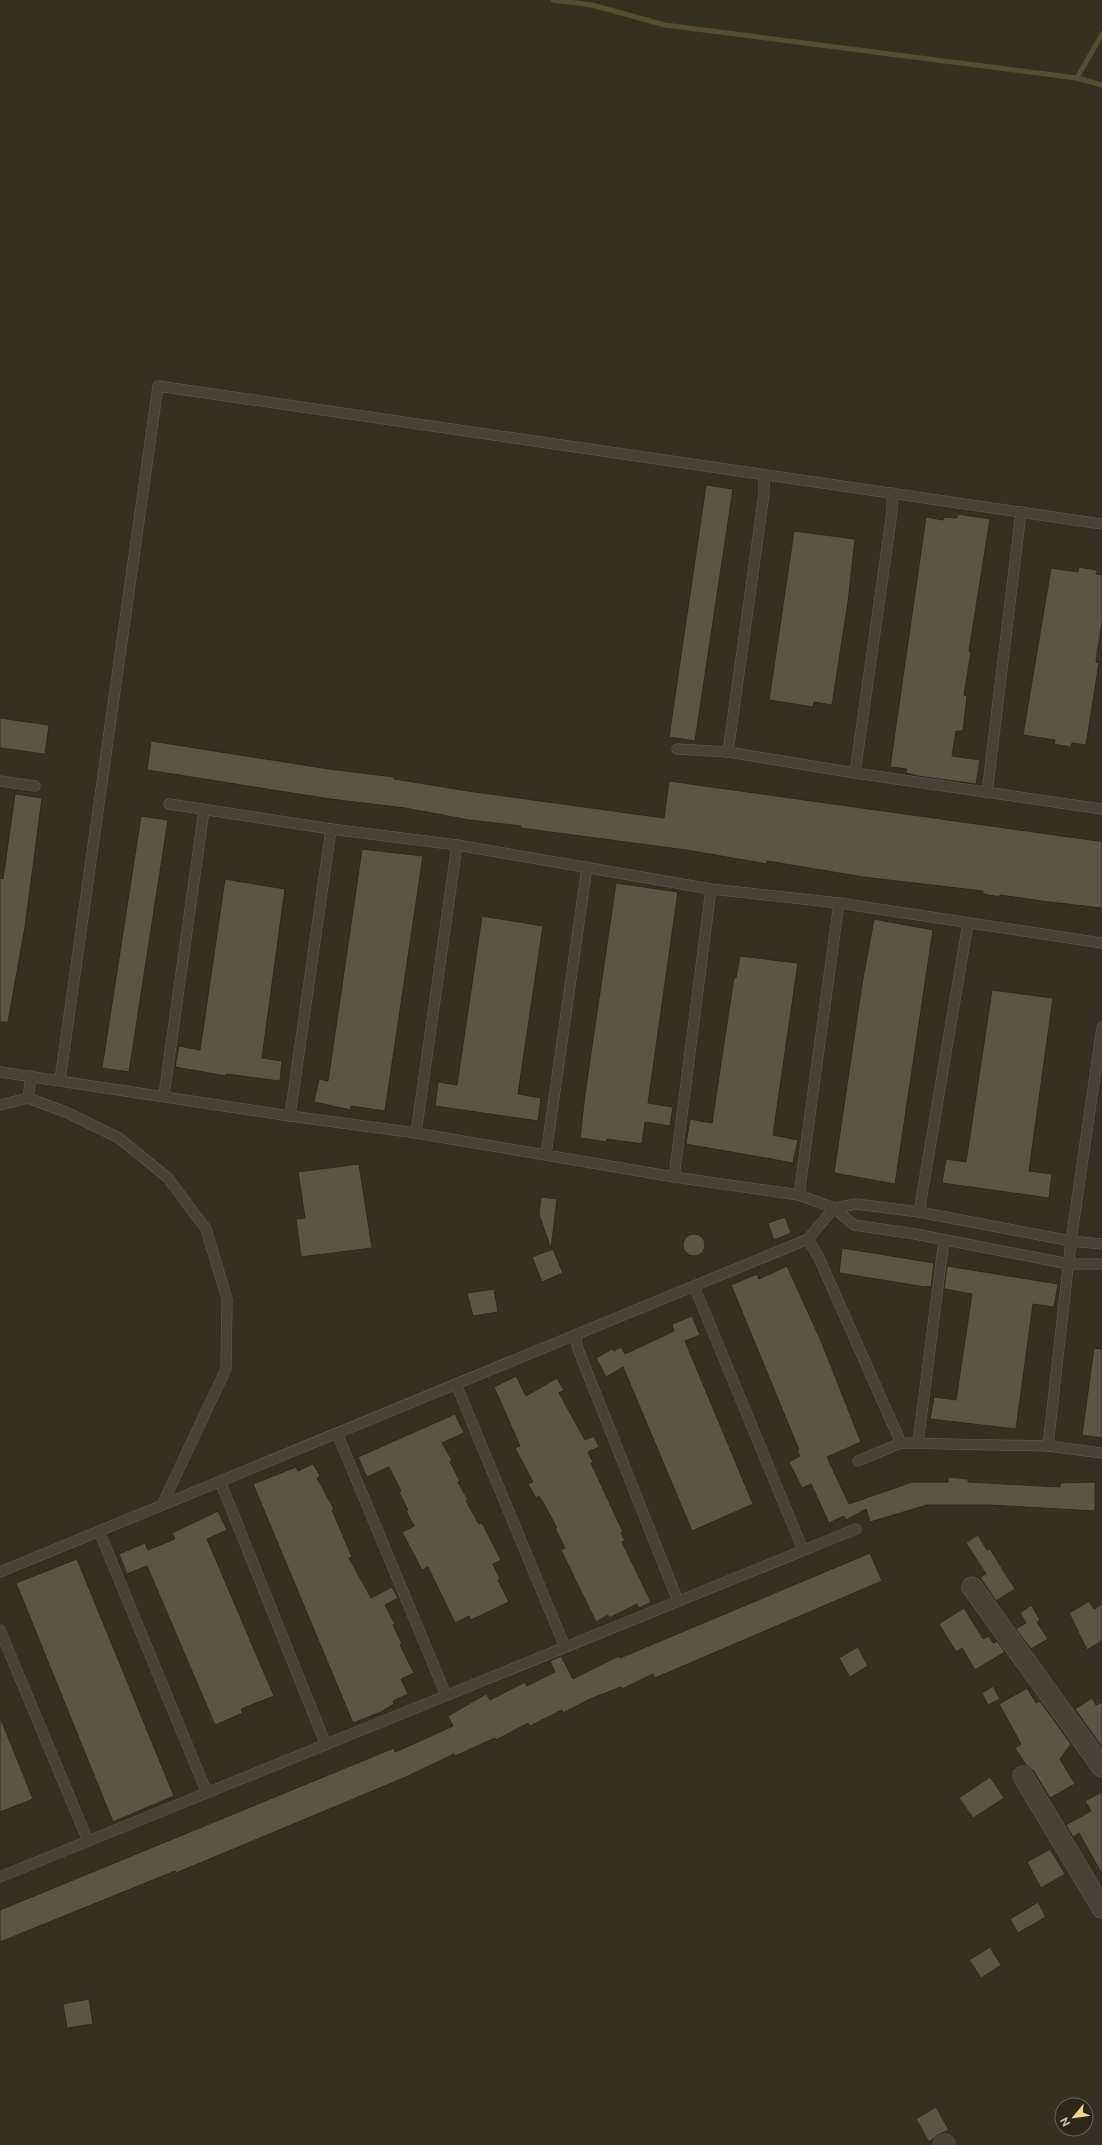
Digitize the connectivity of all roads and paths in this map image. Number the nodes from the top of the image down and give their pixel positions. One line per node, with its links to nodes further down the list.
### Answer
1 (764, 475): 2 (lane); 6 (lane); 24 (lane)
2 (892, 493): 3 (lane); 7 (lane)
3 (1021, 512): 4 (lane); 10 (lane)
4 (1102, 524)
5 (677, 748): 6 (lane)
6 (728, 752): 7 (lane)
7 (855, 773): 10 (lane)
8 (0, 781): 9 (lane)
9 (35, 786)
10 (987, 793): 12 (lane)
11 (169, 804): 13 (lane)
12 (1102, 809)
13 (204, 810): 14 (lane); 25 (lane)
14 (331, 829): 15 (lane); 28 (lane)
15 (457, 845): 16 (lane); 29 (lane)
16 (587, 867): 17 (lane); 30 (lane)
17 (711, 889): 18 (lane); 31 (lane)
18 (840, 903): 19 (lane); 32 (lane)
19 (968, 923): 20 (lane); 34 (lane)
20 (1102, 943)
21 (1102, 1026): 37 (lane)
22 (0, 1072): 23 (lane)
23 (31, 1076): 24 (lane); 26 (lane)
24 (60, 1080): 25 (lane)
25 (164, 1096): 28 (lane)
26 (28, 1098): 27 (lane); 51 (lane)
27 (0, 1105)
28 (290, 1116): 29 (lane)
29 (416, 1133): 30 (lane)
30 (546, 1154): 31 (lane)
31 (674, 1178): 32 (lane)
32 (799, 1195): 33 (lane)
33 (834, 1208): 34 (lane); 35 (lane); 36 (lane)
34 (919, 1212): 37 (lane)
35 (808, 1239): 41 (lane); 45 (lane)
36 (944, 1240): 39 (lane); 46 (lane)
37 (1071, 1241): 38 (lane); 39 (lane)
38 (1102, 1244)
39 (1069, 1264): 40 (lane); 47 (lane)
40 (1102, 1264)
41 (694, 1286): 42 (lane); 54 (lane)
42 (575, 1335): 43 (lane); 57 (lane)
43 (456, 1384): 44 (lane); 59 (lane)
44 (337, 1433): 50 (lane); 60 (lane)
45 (901, 1443): 46 (lane); 49 (lane)
46 (918, 1443): 47 (lane)
47 (1048, 1446): 48 (lane)
48 (1102, 1453)
49 (858, 1461)
50 (220, 1481): 51 (lane); 61 (lane)
51 (162, 1505): 53 (lane)
52 (856, 1528): 54 (lane)
53 (99, 1530): 55 (lane); 64 (lane)
54 (803, 1550): 57 (lane)
55 (0, 1572)
56 (972, 1587): 62 (street)
57 (678, 1601): 59 (lane)
58 (0, 1630): 65 (lane)
59 (565, 1647): 60 (lane)
60 (446, 1695): 61 (lane)
61 (326, 1745): 64 (lane)
62 (1102, 1767)
63 (1023, 1776): 67 (street)
64 (207, 1793): 65 (lane)
65 (88, 1841): 66 (lane)
66 (0, 1877)
67 (1102, 1908)

